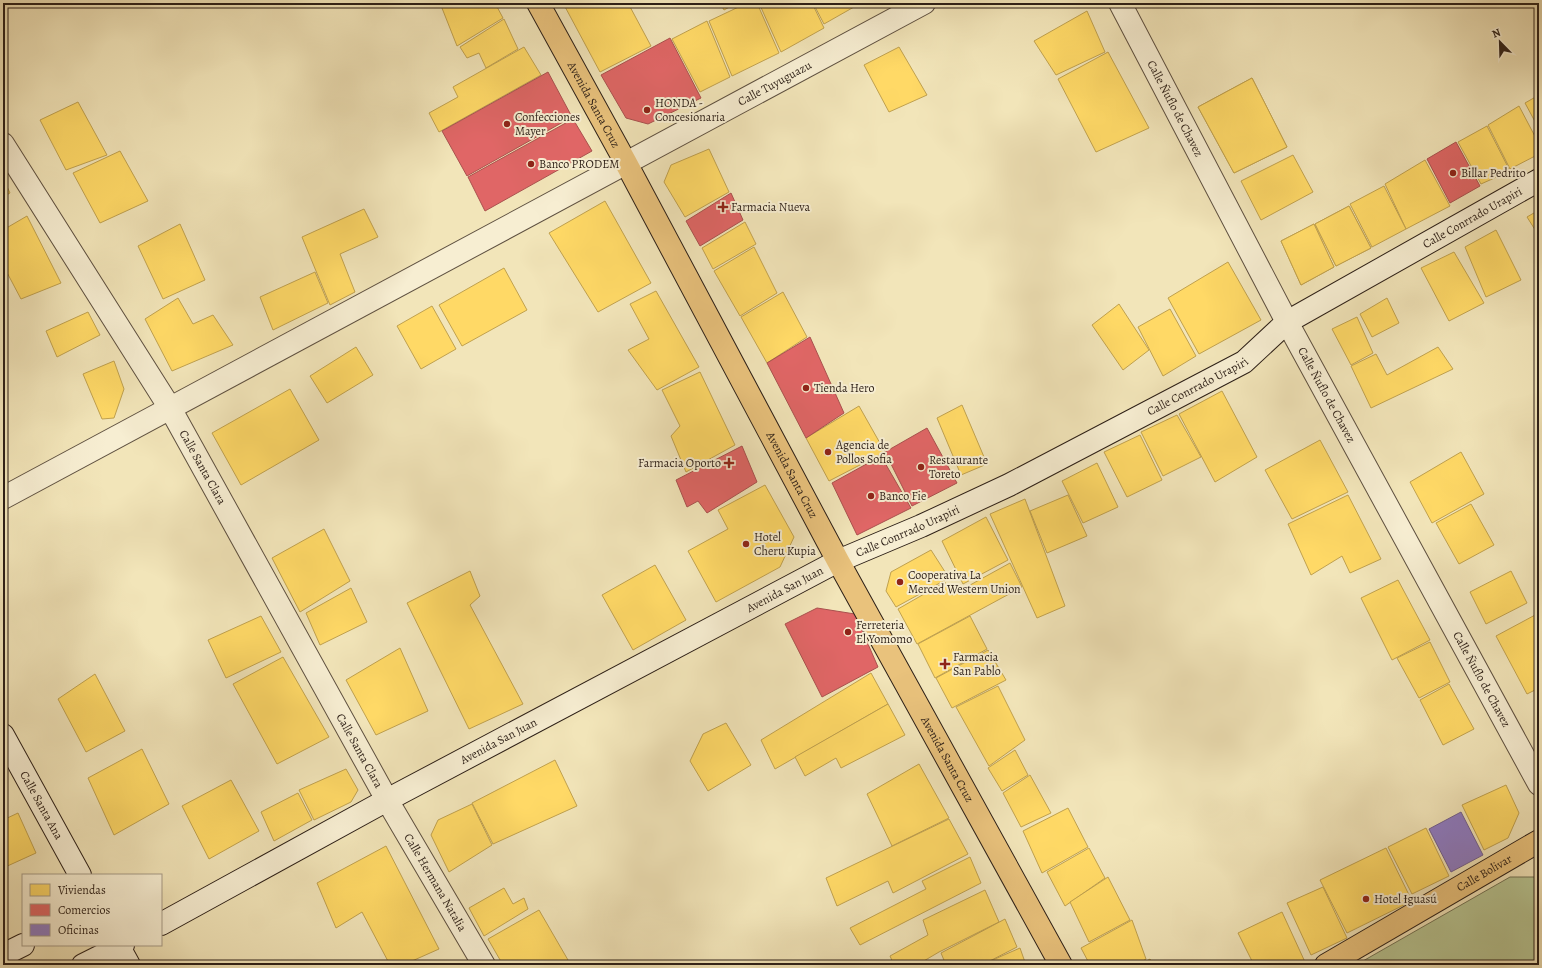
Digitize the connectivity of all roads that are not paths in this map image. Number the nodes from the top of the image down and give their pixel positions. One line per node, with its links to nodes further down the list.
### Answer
1 (538, 3): 5 (main road, Avenida Santa Cruz)
2 (924, 3): 5 (street, Calle Tuyuguazu)
3 (1120, 3): 7 (street, Calle Ñuflo de Chavez)
4 (3, 144): 8 (street, Calle Santa Clara)
5 (626, 163): 8 (street, Calle Tuyuguazu); 10 (main road, Avenida Santa Cruz)
6 (1539, 180): 7 (street, Calle Conrrado Urapiri)
7 (1287, 322): 10 (street, Calle Conrrado Urapiri); 12 (street, Calle Ñuflo de Chavez)
8 (170, 408): 9 (street, Calle Tuyuguazu); 13 (street, Calle Santa Clara)
9 (3, 498)
10 (838, 561): 13 (street, Avenida San Juan); 22 (main road, Avenida Santa Cruz)
11 (3, 734): 15 (street, Calle Santa Ana)
12 (1539, 784)
13 (387, 800): 16 (street, Avenida San Juan); 21 (street, Calle Hermana Natalia)
14 (1539, 841): 23 (main road, Calle Bolivar)
15 (79, 874)
16 (162, 923)
17 (22, 946): 19 (street)
18 (122, 951): 20 (street)
19 (3, 955)
20 (83, 965)
21 (484, 965)
22 (1061, 965)
23 (1326, 965)

